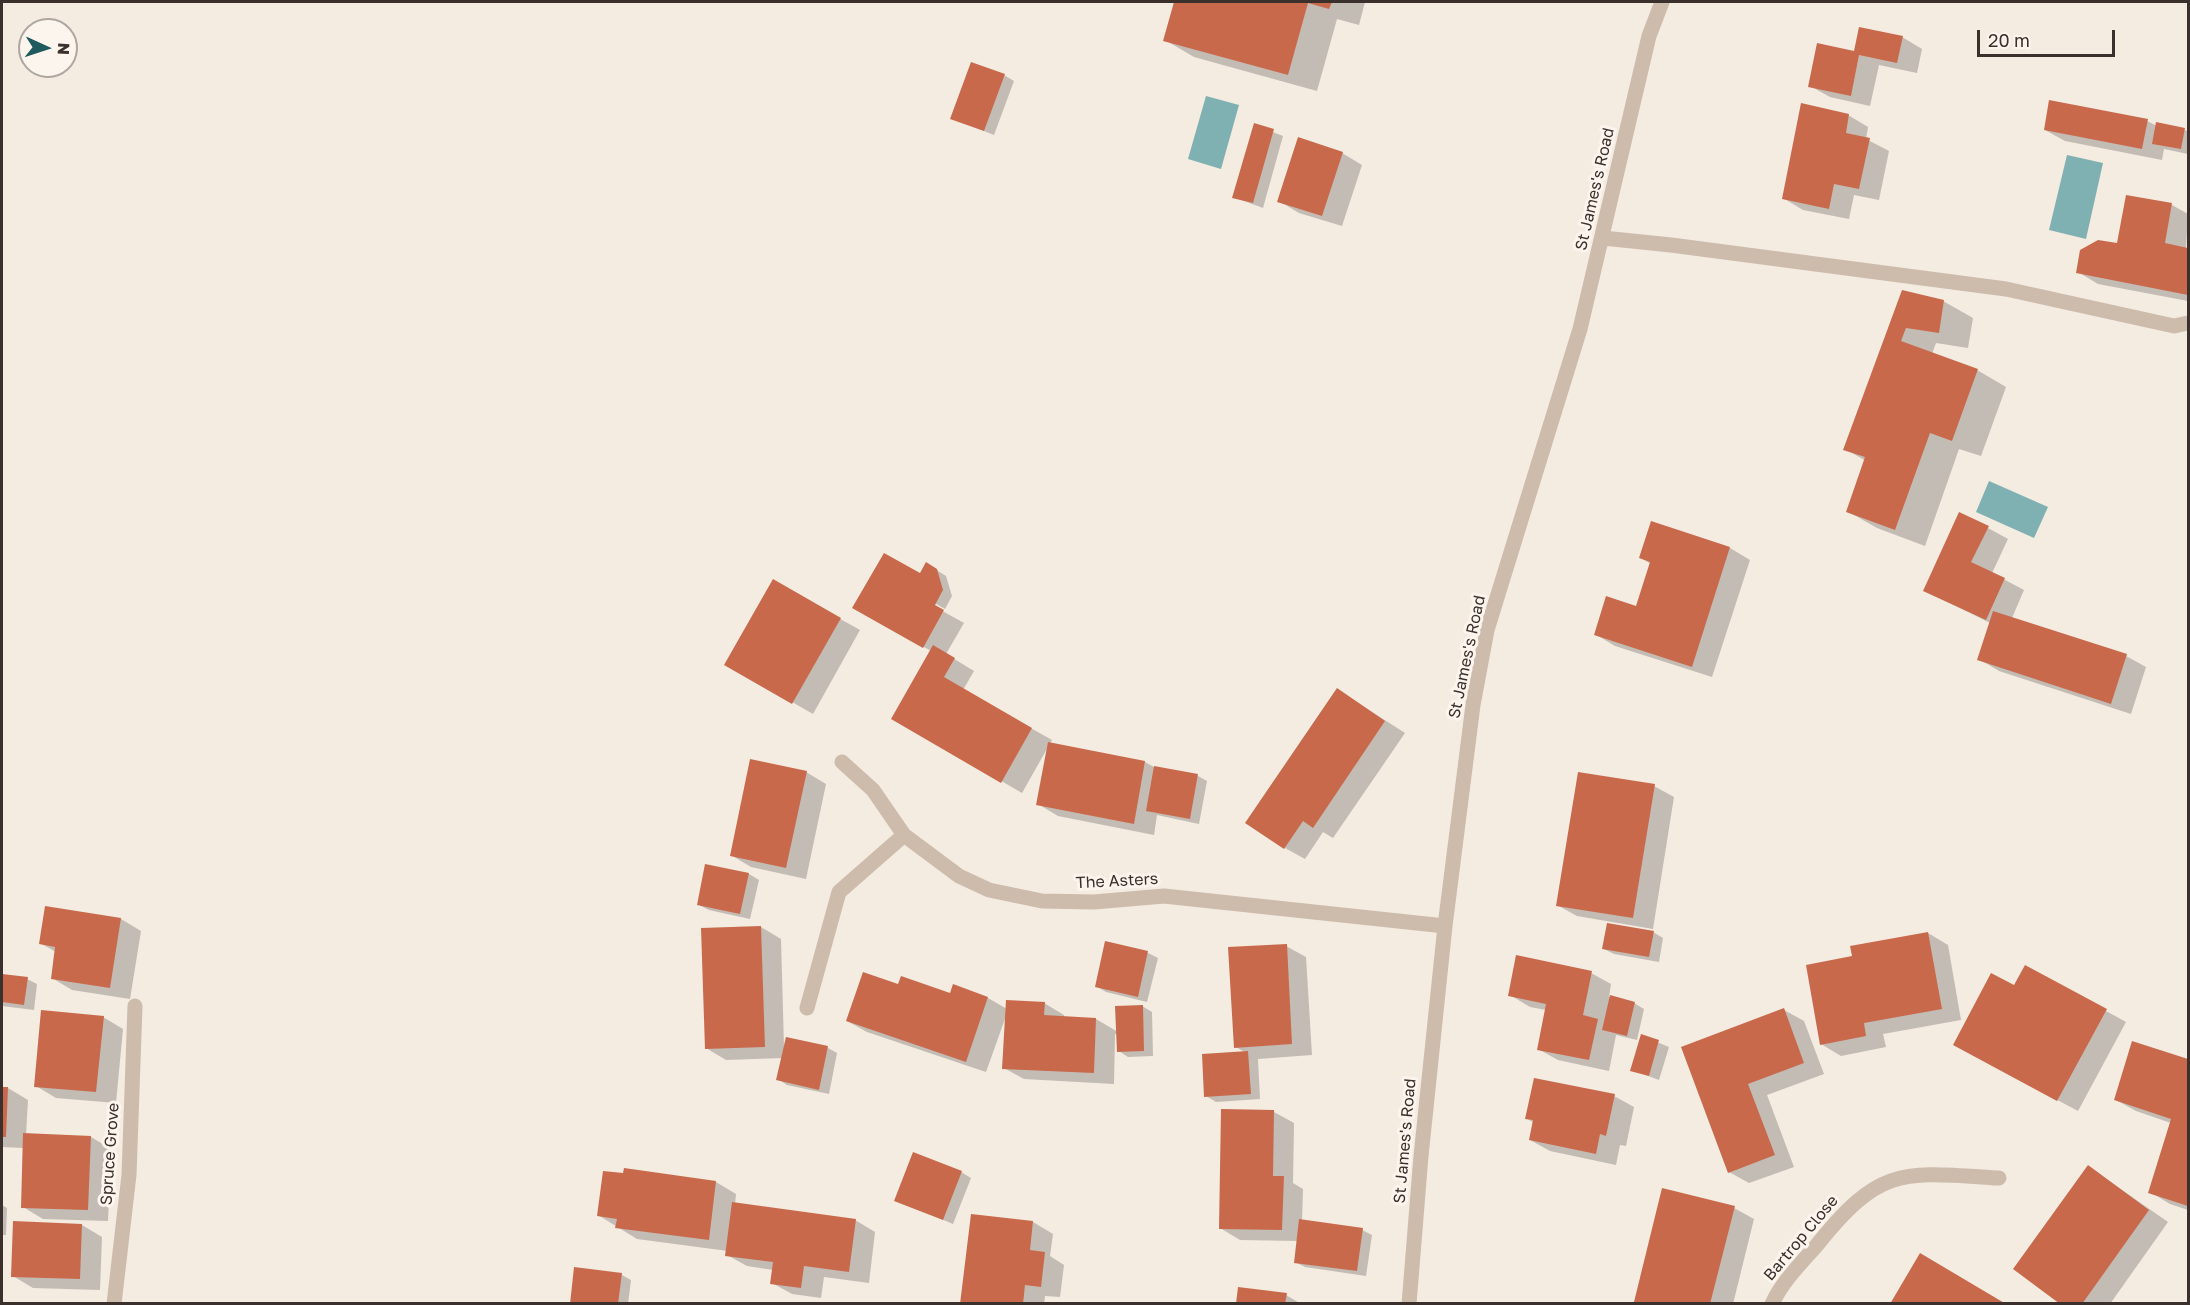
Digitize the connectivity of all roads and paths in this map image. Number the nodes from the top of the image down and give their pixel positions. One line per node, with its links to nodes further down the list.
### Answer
1 (1662, 2): 2 (street, St James's Road)
2 (1603, 238): 3 (street); 6 (street, St James's Road)
3 (2188, 323)
4 (842, 762): 5 (street, The Asters)
5 (904, 835): 6 (street, The Asters); 8 (street)
6 (1445, 927): 11 (street, St James's Road)
7 (135, 1006): 10 (street, Spruce Grove)
8 (807, 1008)
9 (1999, 1178): 12 (street, Bartrop Close)
10 (114, 1304)
11 (1409, 1304)
12 (1772, 1304)

